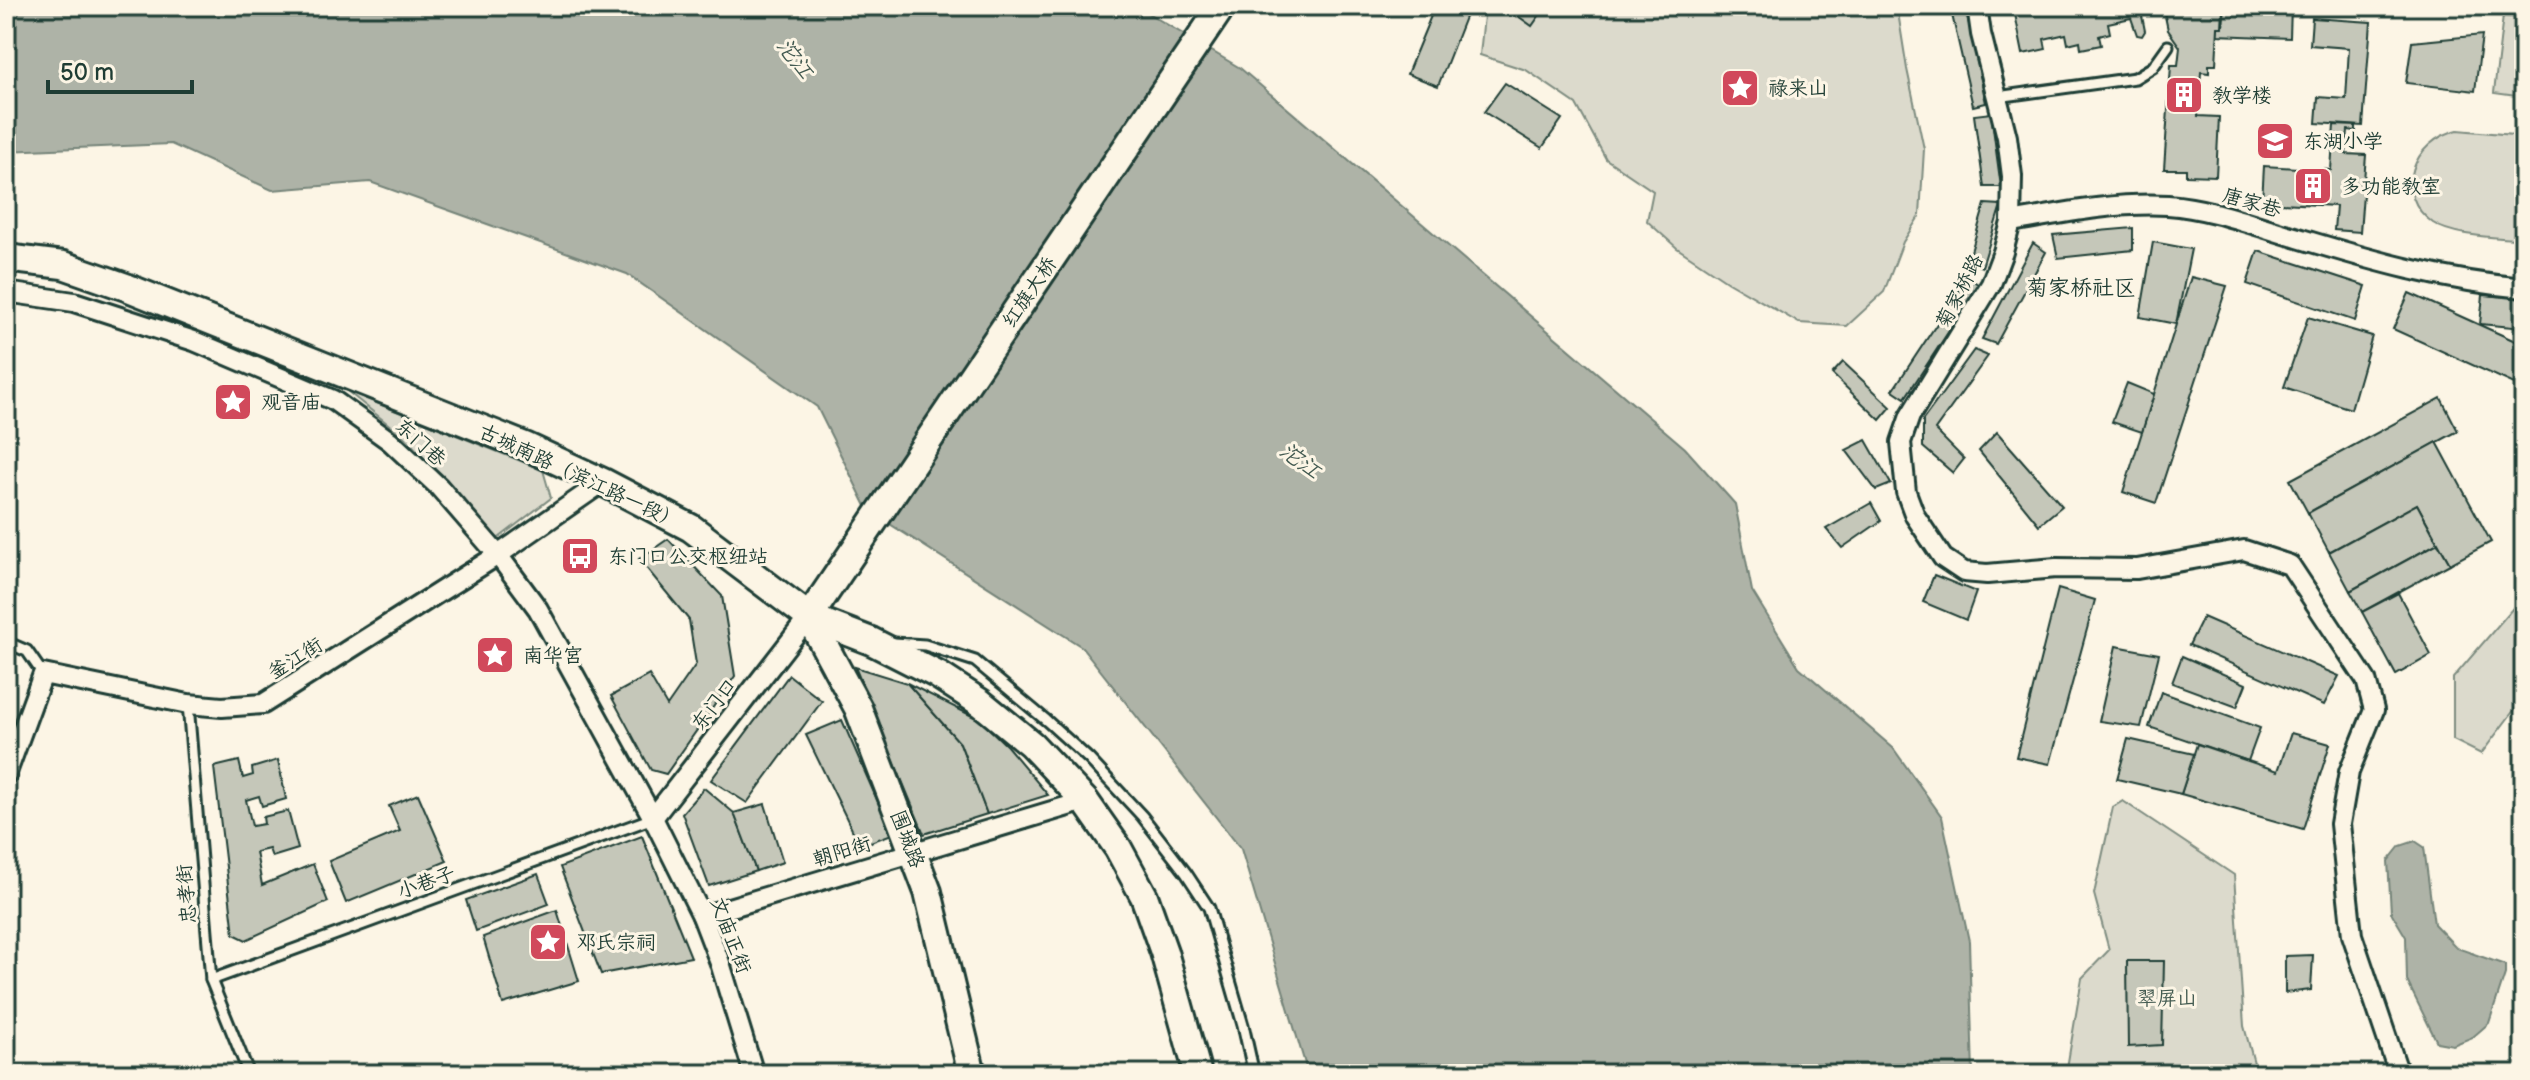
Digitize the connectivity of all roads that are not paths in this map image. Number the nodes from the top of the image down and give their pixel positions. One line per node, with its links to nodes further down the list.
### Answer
1 (1222, 6): 11 (street, 红旗大桥)
2 (1977, 6): 4 (street, 菊家桥路)
3 (2168, 46): 4 (lane)
4 (1997, 97): 5 (street, 菊家桥路)
5 (2011, 222): 7 (street, 唐家巷); 27 (street, 菊家桥路)
6 (6, 258): 9 (street, 古城南路（滨江路一段）)
7 (2524, 288)
8 (6, 292): 10 (street, 东门巷)
9 (603, 482): 10 (street, 釜江街); 11 (street, 古城南路（滨江路一段）)
10 (498, 555): 15 (street, 釜江街); 18 (street, 东门巷)
11 (809, 617): 12 (street, 古城南路（滨江路一段）); 18 (street, 东门口); 19 (street, 围城路)
12 (871, 641): 17 (street, 古城南路（滨江路一段）); 26 (lane)
13 (6, 642): 14 (lane)
14 (43, 674): 15 (street, 釜江街); 16 (street)
15 (188, 704): 21 (lane, 忠孝街)
16 (6, 775)
17 (1085, 801): 19 (street, 朝阳街); 25 (street, 古城南路（滨江路一段）)
18 (653, 818): 20 (street, 文庙正街); 21 (lane, 小巷子)
19 (914, 852): 20 (street, 朝阳街); 24 (street, 围城路)
20 (702, 916): 23 (street, 文庙正街)
21 (211, 980): 22 (lane, 忠孝街)
22 (249, 1074)
23 (754, 1074)
24 (972, 1074)
25 (1198, 1074)
26 (1254, 1074)
27 (2399, 1074)

